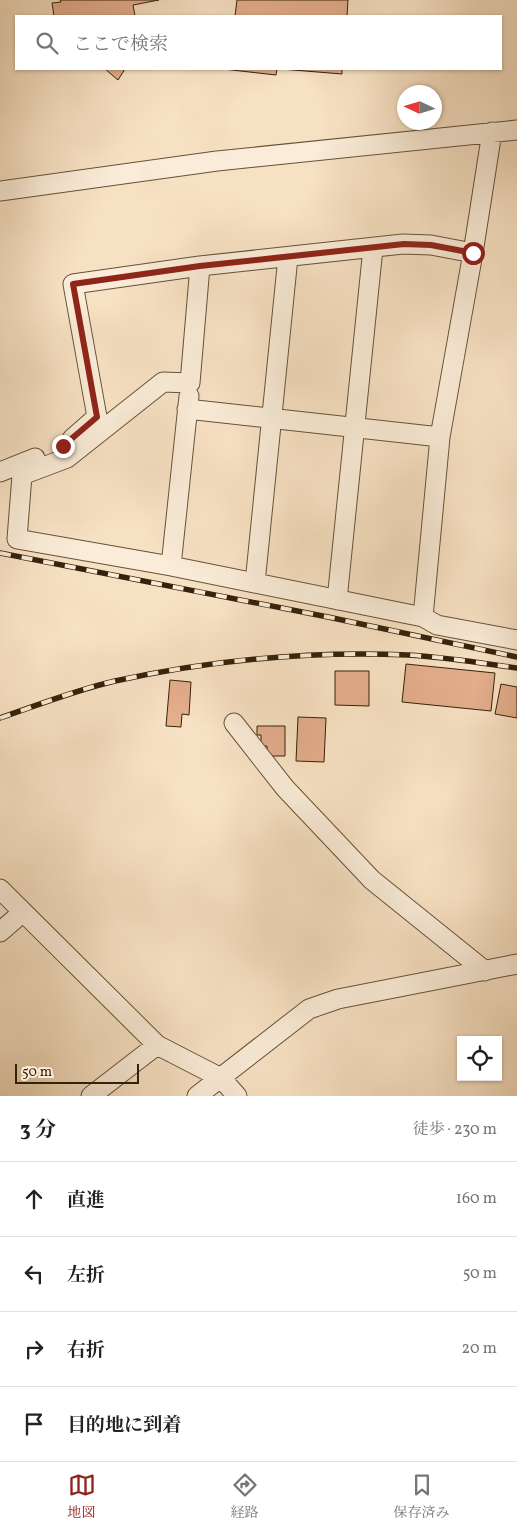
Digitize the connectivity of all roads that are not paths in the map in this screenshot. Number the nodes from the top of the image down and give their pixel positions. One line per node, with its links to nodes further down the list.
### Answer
1 (517, 130): 2 (street)
2 (492, 132): 3 (street); 5 (street)
3 (0, 192)
4 (373, 248): 5 (street); 6 (street); 11 (street)
5 (473, 253): 12 (street)
6 (288, 257): 7 (street); 10 (street)
7 (200, 266): 8 (street); 13 (street)
8 (190, 383): 9 (street); 14 (street)
9 (187, 409): 10 (street); 14 (street)
10 (271, 418): 11 (street); 15 (street)
11 (354, 427): 12 (street); 16 (street)
12 (440, 436): 17 (street)
13 (0, 472)
14 (171, 566): 15 (street)
15 (255, 583): 16 (street)
16 (337, 600): 17 (street)
17 (422, 617): 18 (street)
18 (517, 640)
19 (234, 723): 24 (street)
20 (0, 889): 21 (street)
21 (23, 912): 22 (street); 25 (street)
22 (0, 932)
23 (517, 964): 24 (street)
24 (485, 970): 26 (street)
25 (157, 1045): 26 (street); 27 (street)
26 (221, 1078): 28 (street); 29 (street)
27 (91, 1096)
28 (197, 1096)
29 (237, 1096)

